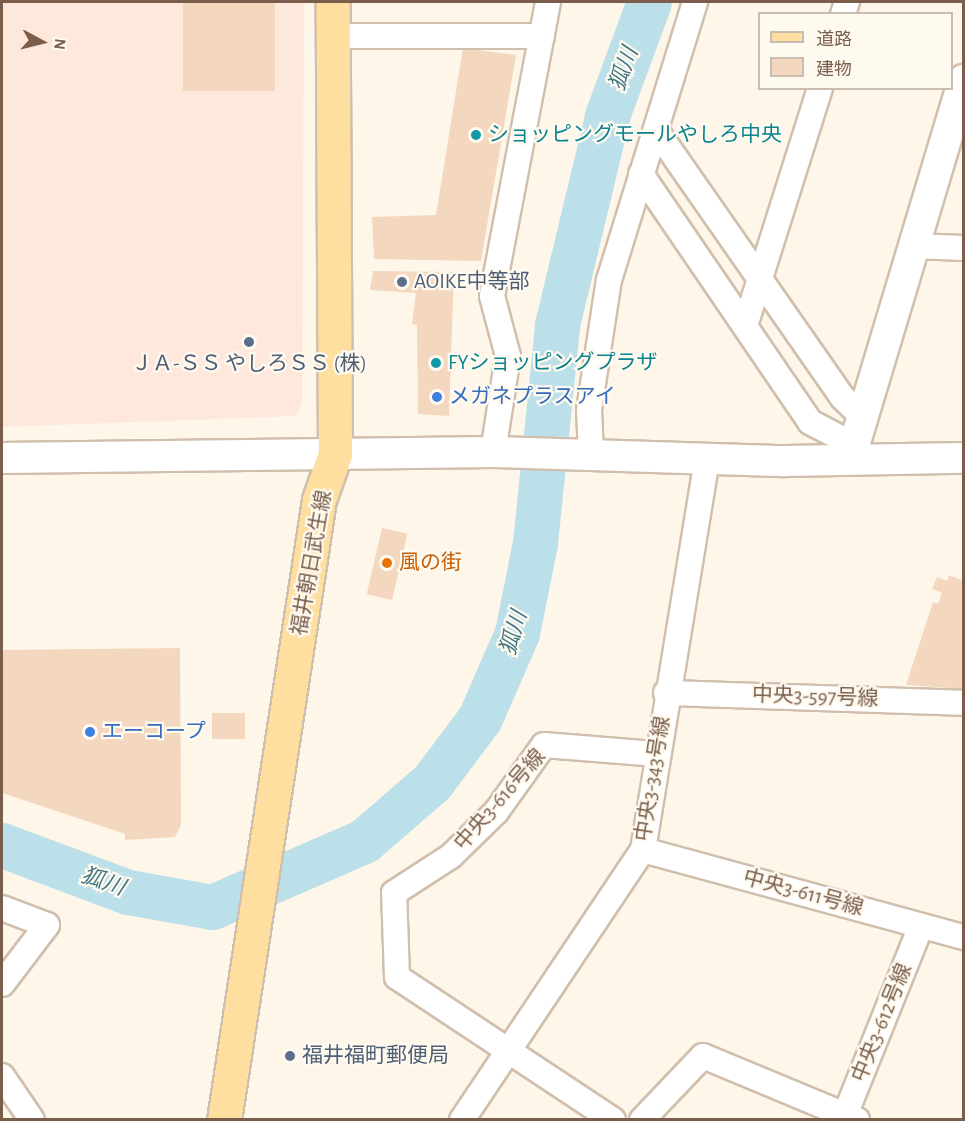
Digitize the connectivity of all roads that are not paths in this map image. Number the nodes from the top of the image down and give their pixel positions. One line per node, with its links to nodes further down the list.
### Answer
1 (333, 2): 4 (main road, 福井朝日武生線)
2 (548, 2): 5 (street)
3 (695, 2): 8 (street)
4 (333, 36): 5 (street); 18 (main road, 福井朝日武生線)
5 (542, 36): 15 (street)
6 (963, 80): 10 (street)
7 (819, 90): 12 (street)
8 (656, 130): 9 (street); 12 (street)
9 (641, 174): 13 (street); 17 (street)
10 (913, 246): 11 (street); 14 (street)
11 (963, 248)
12 (761, 277): 13 (street); 14 (street)
13 (746, 326): 16 (street)
14 (862, 416): 16 (street)
15 (508, 452): 17 (street); 18 (street)
16 (852, 452): 20 (street); 21 (street)
17 (587, 453): 21 (street)
18 (335, 454): 19 (street); 34 (main road, 福井朝日武生線)
19 (2, 458)
20 (963, 458)
21 (707, 459): 22 (street, 中央3-343号線)
22 (666, 693): 23 (street, 中央3-597号線); 24 (street, 中央3-343号線)
23 (963, 704)
24 (655, 754): 25 (street, 中央3-343号線); 30 (street, 中央3-616号線)
25 (643, 850): 27 (street, 中央3-611号線); 30 (street, 中央3-343号線)
26 (2, 908): 29 (street)
27 (921, 926): 28 (street, 中央3-611号線); 32 (street, 中央3-612号線)
28 (963, 937)
29 (2, 984)
30 (507, 1052): 35 (street, 中央3-343号線); 36 (street)
31 (2, 1076): 33 (street)
32 (849, 1118): 37 (street)
33 (32, 1119)
34 (224, 1119)
35 (462, 1119)
36 (613, 1119)
37 (642, 1119)

